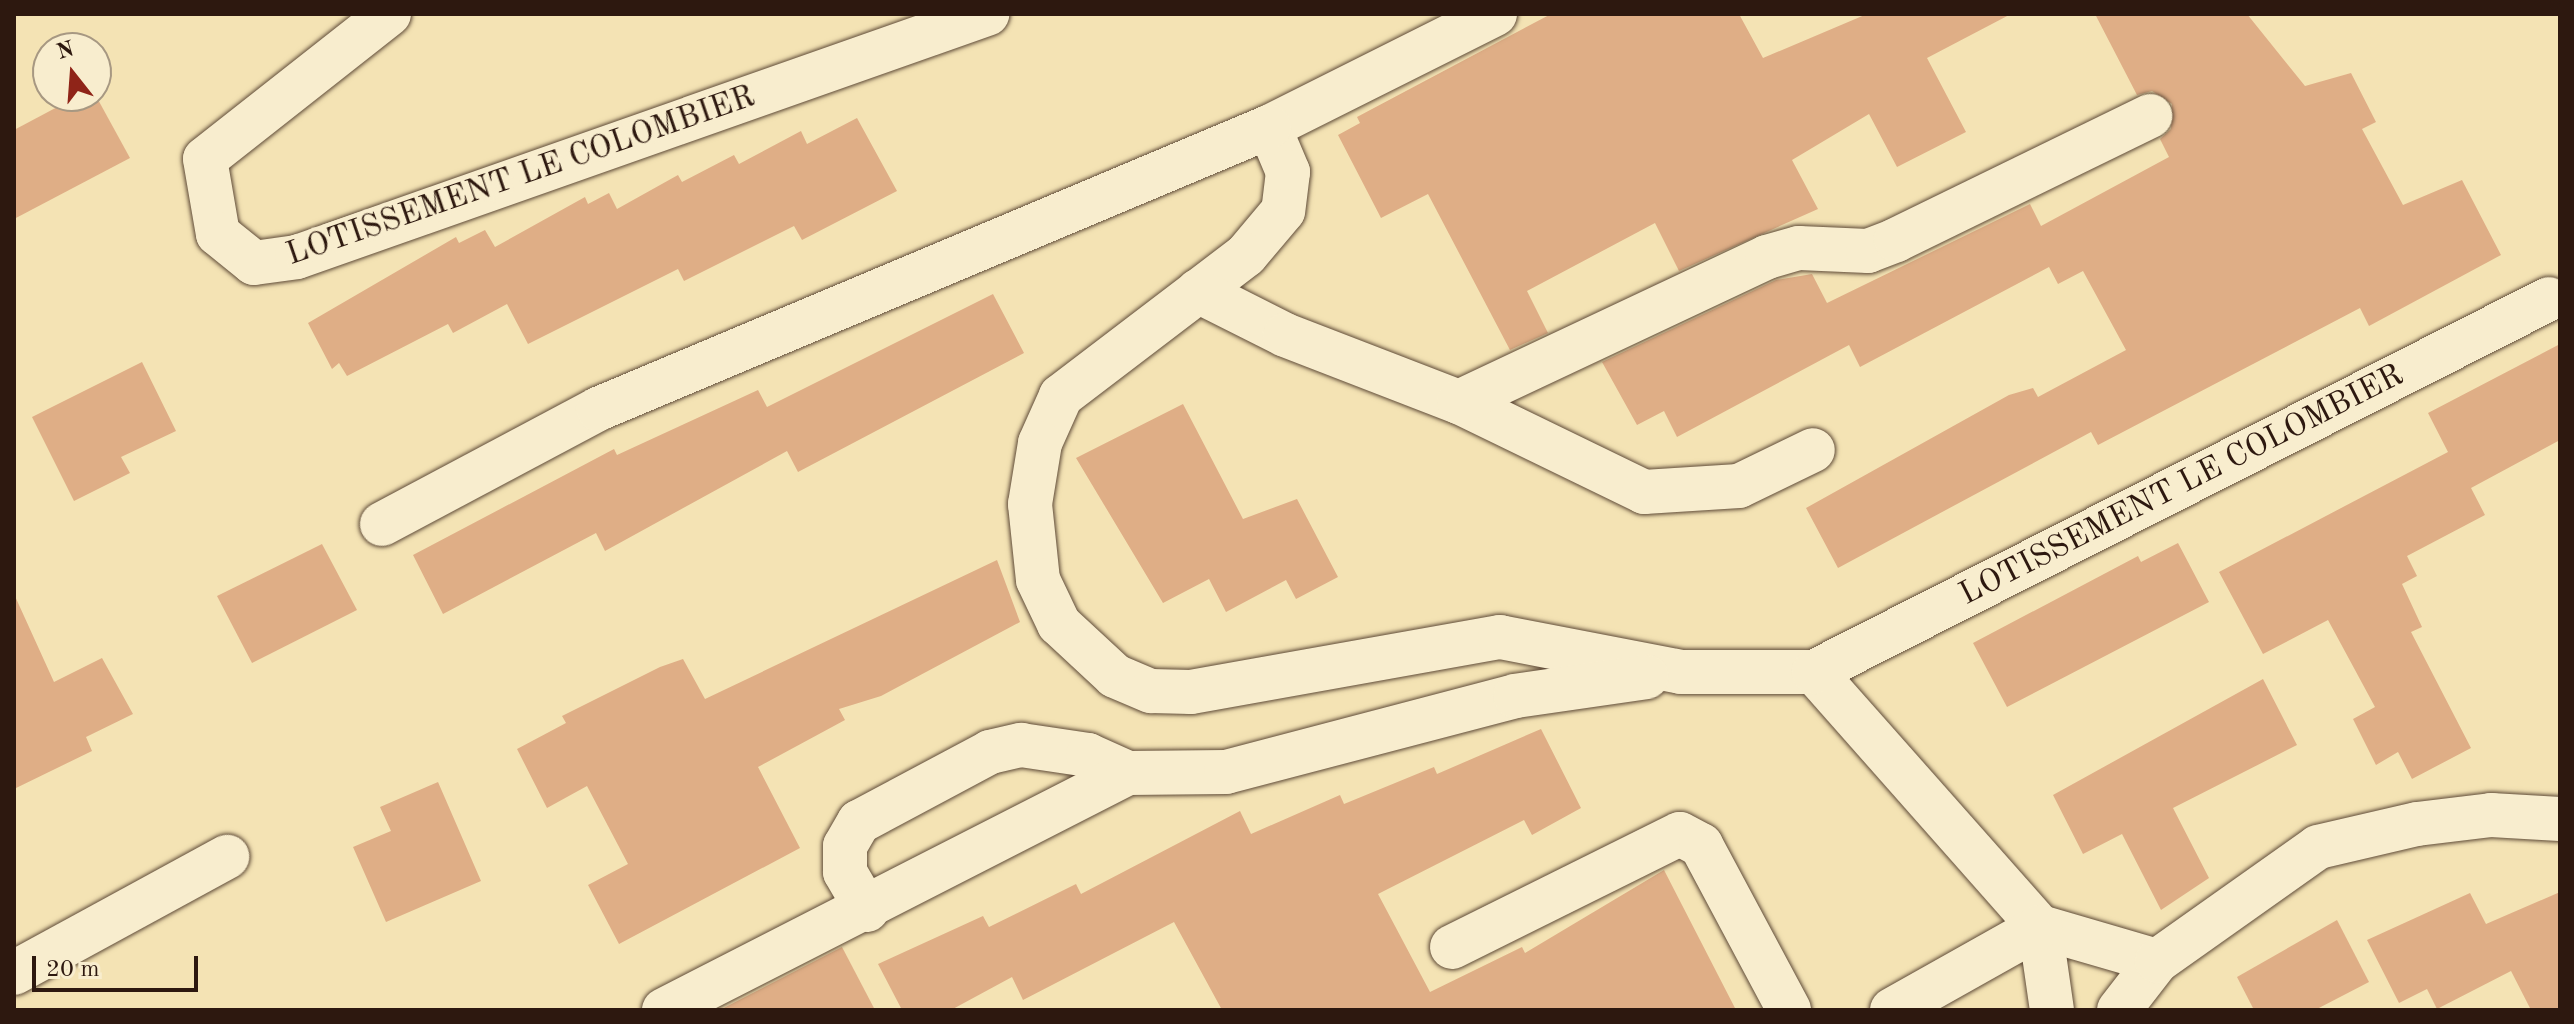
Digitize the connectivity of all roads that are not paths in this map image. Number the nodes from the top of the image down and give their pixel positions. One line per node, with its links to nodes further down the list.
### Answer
1 (389, 14): 2 (street, LOTISSEMENT LE COLOMBIER)
2 (987, 14)
3 (1495, 14): 5 (street)
4 (2150, 116): 8 (street)
5 (1269, 127): 6 (street, LOTISSEMENT LE COLOMBIER); 10 (street)
6 (1198, 291): 8 (street); 11 (street, LOTISSEMENT LE COLOMBIER)
7 (2549, 299): 12 (street, LOTISSEMENT LE COLOMBIER)
8 (1459, 402): 9 (street)
9 (1813, 450)
10 (382, 524)
11 (1681, 672): 12 (street, LOTISSEMENT LE COLOMBIER); 13 (street)
12 (1814, 672): 17 (street)
13 (1128, 773): 16 (street); 16 (street)
14 (2560, 819): 19 (street)
15 (227, 857): 20 (street)
16 (867, 910): 21 (street)
17 (2040, 927): 19 (street); 23 (street); 24 (street)
18 (1452, 947): 22 (street)
19 (2157, 961): 25 (street)
20 (14, 973)
21 (664, 1010)
22 (1789, 1010)
23 (1892, 1010)
24 (2052, 1010)
25 (2119, 1010)

